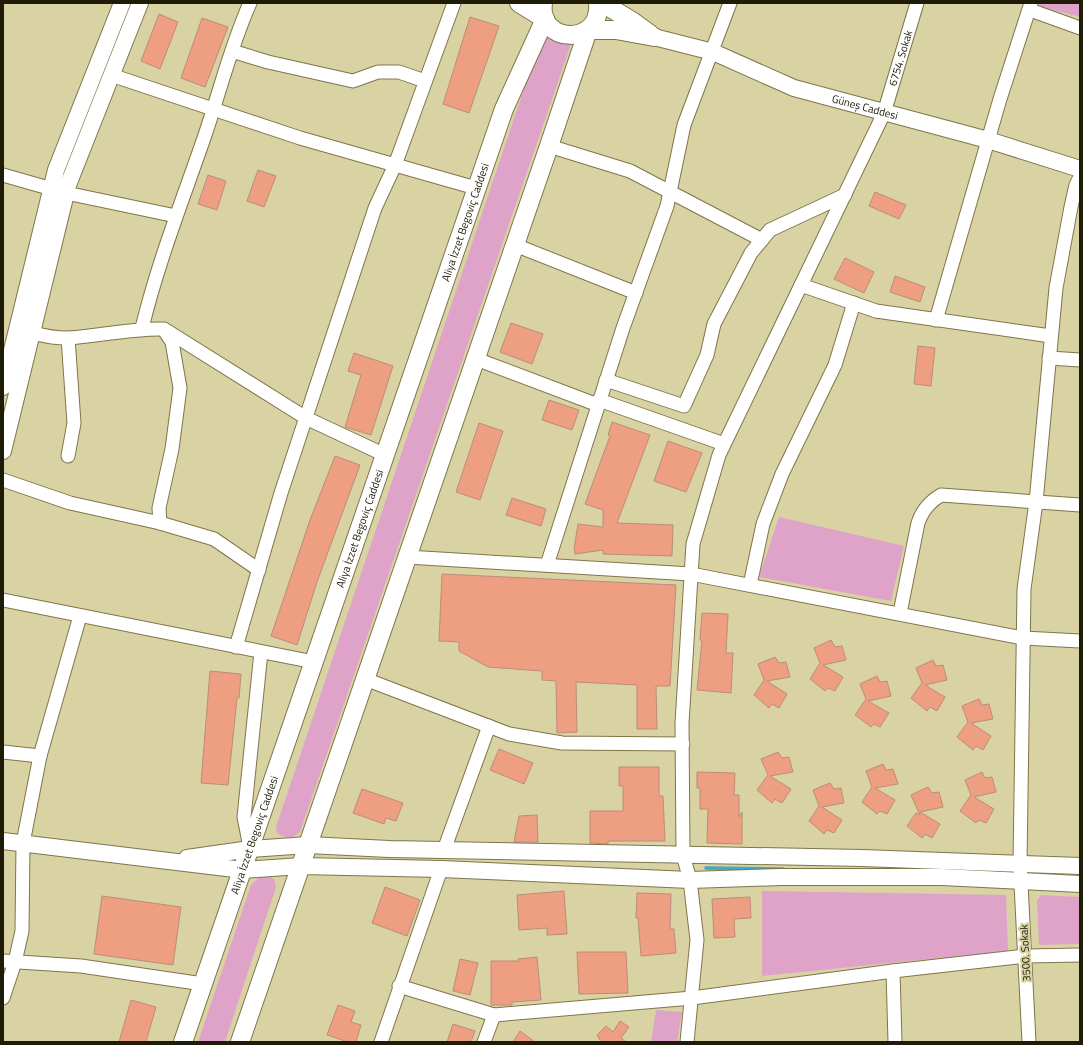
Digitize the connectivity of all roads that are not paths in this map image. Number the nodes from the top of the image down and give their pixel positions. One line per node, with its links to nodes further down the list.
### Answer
1 (122, 3): 29 (street)
2 (140, 3): 17 (street)
3 (250, 3): 15 (street)
4 (454, 3): 18 (street)
5 (519, 3): 11 (main road)
6 (598, 3): 13 (main road)
7 (602, 3): 14 (main road)
8 (730, 3): 16 (street)
9 (915, 4): 20 (street, 6754. Sokak)
10 (1031, 6): 12 (street); 21 (street)
11 (544, 11): 13 (main road); 27 (main road, Aliya İzzet Begoviç Caddesi)
12 (1080, 28)
13 (588, 30): 14 (main road); 22 (main road)
14 (654, 37): 16 (street, Güneş Caddesi)
15 (232, 51): 18 (street); 19 (street)
16 (713, 52): 20 (street, Güneş Caddesi); 28 (street)
17 (111, 75): 19 (street); 29 (street)
18 (425, 81): 23 (street)
19 (214, 109): 23 (street); 31 (street)
20 (884, 113): 21 (street, Güneş Caddesi); 30 (street, 6754. Sokak)
21 (988, 140): 24 (street, Güneş Caddesi); 37 (street)
22 (549, 146): 28 (street); 33 (main road)
23 (395, 165): 27 (street); 50 (street)
24 (1080, 169)
25 (3, 175): 29 (street)
26 (1080, 178): 41 (street, 3500. Sokak)
27 (476, 188): 53 (main road, Aliya İzzet Begoviç Caddesi)
28 (670, 191): 32 (street); 35 (street)
29 (59, 192): 31 (street); 40 (street)
30 (845, 195): 32 (street); 34 (street, 6754. Sokak)
31 (176, 216): 38 (street)
32 (762, 240): 47 (street)
33 (515, 245): 35 (street); 45 (main road)
34 (801, 285): 36 (street); 51 (street, 6754. Sokak)
35 (636, 293): 47 (street)
36 (854, 303): 37 (street); 63 (street)
37 (936, 320): 41 (street)
38 (142, 328): 39 (street); 42 (street)
39 (164, 330): 50 (street); 58 (street)
40 (25, 331): 42 (street); 43 (street)
41 (1051, 336): 44 (street, 3500. Sokak)
42 (68, 338): 54 (street)
43 (14, 351): 48 (street); 52 (street)
44 (1049, 358): 46 (street); 56 (street, 3500. Sokak)
45 (476, 359): 49 (street); 59 (main road)
46 (1080, 360)
47 (606, 380): 49 (street)
48 (3, 387)
49 (599, 402): 51 (street); 60 (street)
50 (306, 418): 53 (street); 61 (street)
51 (724, 444): 62 (street, 6754. Sokak)
52 (3, 451)
53 (385, 455): 71 (main road, Aliya İzzet Begoviç Caddesi)
54 (68, 456)
55 (3, 480): 58 (street)
56 (1036, 502): 57 (street); 65 (street); 67 (street, 3500. Sokak)
57 (1080, 505)
58 (160, 523): 61 (street)
59 (407, 558): 60 (street); 72 (main road)
60 (547, 565): 62 (street)
61 (259, 570): 69 (street)
62 (691, 574): 63 (street); 74 (street, 6754. Sokak)
63 (750, 585): 65 (street)
64 (3, 600): 66 (street)
65 (900, 614): 67 (street)
66 (80, 616): 69 (street); 76 (street)
67 (1023, 638): 68 (street); 84 (street, 3500. Sokak)
68 (1080, 641)
69 (236, 647): 70 (street)
70 (261, 652): 71 (street); 80 (street)
71 (314, 662): 80 (main road, Aliya İzzet Begoviç Caddesi)
72 (365, 679): 73 (street); 79 (main road)
73 (490, 726): 74 (street); 81 (street)
74 (682, 744): 82 (street, 6754. Sokak)
75 (3, 752): 76 (street)
76 (40, 756): 78 (street)
77 (3, 841): 78 (street)
78 (23, 843): 83 (street); 94 (street)
79 (308, 845): 80 (street); 81 (street); 85 (main road)
80 (250, 849): 83 (street); 88 (main road, Aliya İzzet Begoviç Caddesi)
81 (444, 850): 82 (street)
82 (683, 855): 84 (street); 89 (street, 6754. Sokak)
83 (168, 860): 88 (street)
84 (1020, 864): 86 (street); 90 (street, 3500. Sokak)
85 (301, 866): 87 (street); 88 (street); 102 (main road)
86 (1080, 866)
87 (441, 869): 89 (street); 97 (street)
88 (243, 870): 96 (main road, Aliya İzzet Begoviç Caddesi)
89 (690, 880): 90 (street); 99 (street, 6754. Sokak)
90 (1021, 881): 91 (street); 93 (street, 3500. Sokak)
91 (1080, 884)
92 (1080, 955): 93 (street)
93 (1026, 956): 95 (street); 107 (street, 3500. Sokak)
94 (9, 962): 96 (street); 98 (street)
95 (893, 971): 99 (street); 106 (street)
96 (203, 984): 101 (main road, Aliya İzzet Begoviç Caddesi)
97 (400, 986): 100 (street); 103 (street)
98 (3, 998)
99 (692, 998): 100 (street); 105 (street, 6754. Sokak)
100 (494, 1014): 104 (street)
101 (183, 1042)
102 (240, 1042)
103 (381, 1042)
104 (484, 1042)
105 (687, 1042)
106 (896, 1042)
107 (1029, 1042)

